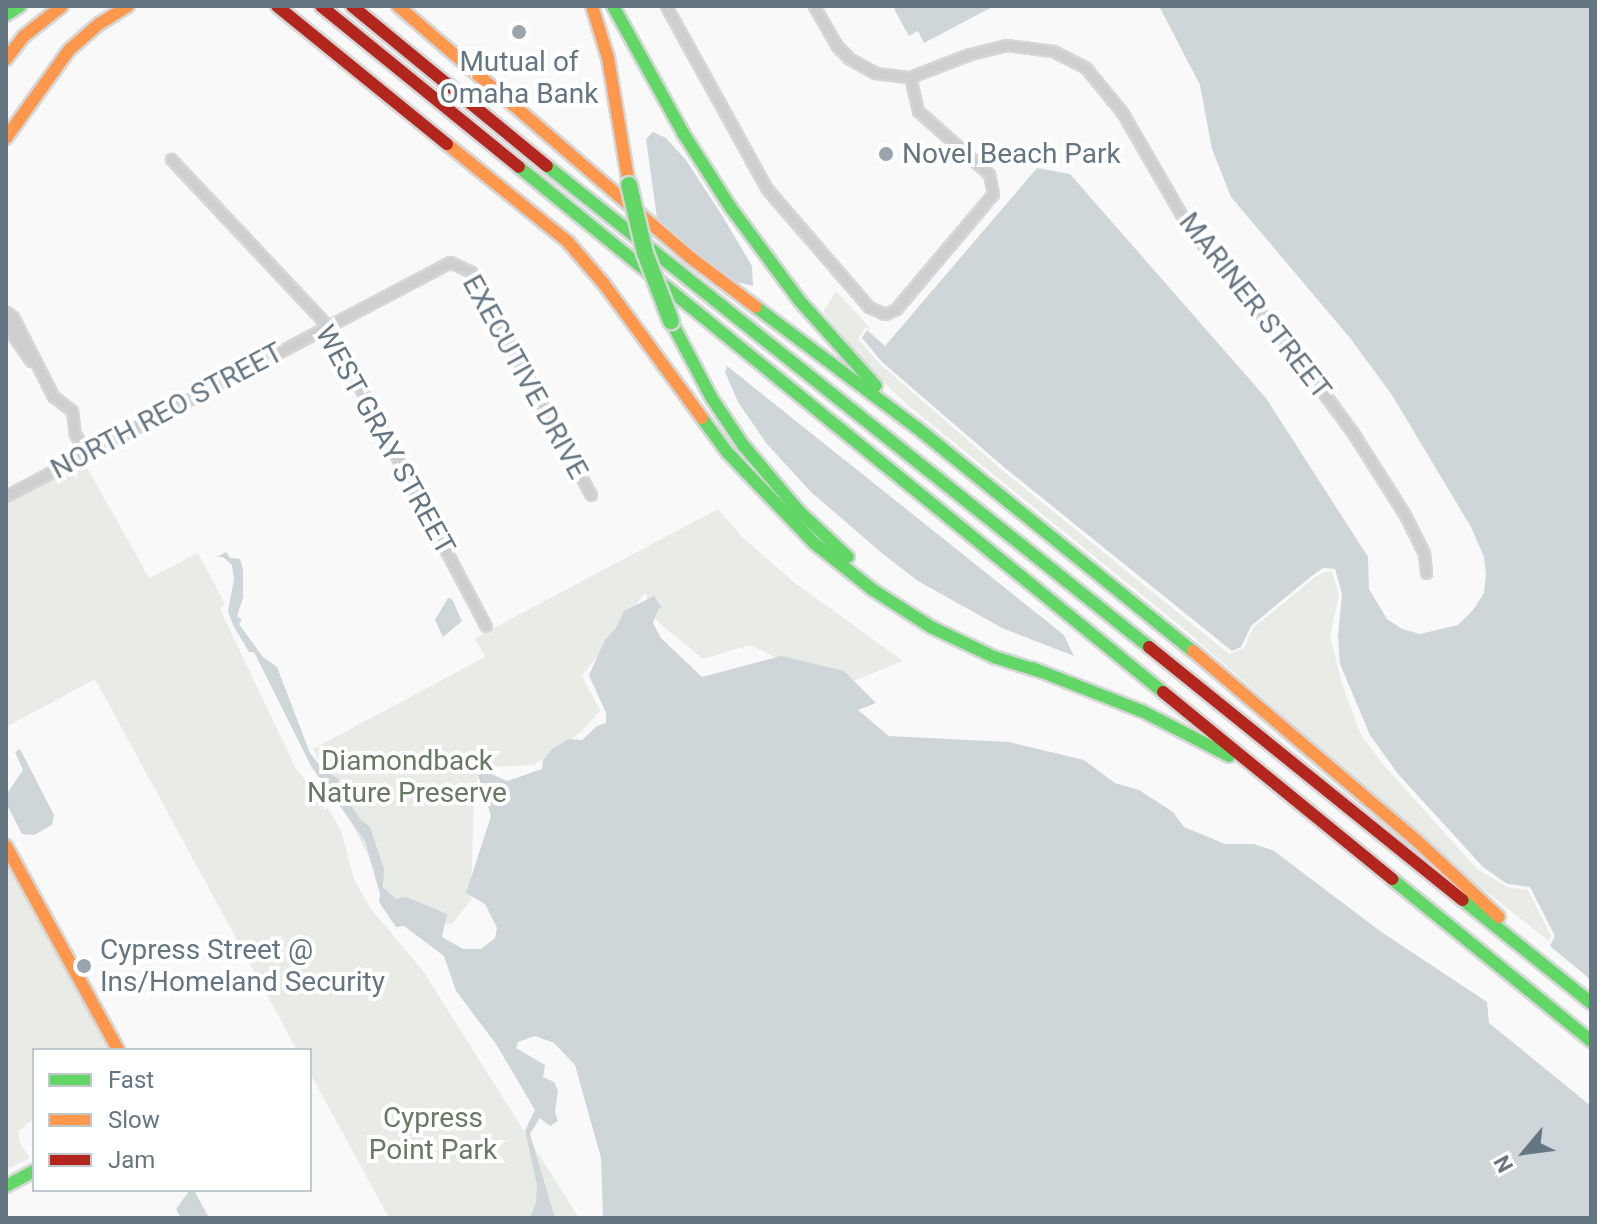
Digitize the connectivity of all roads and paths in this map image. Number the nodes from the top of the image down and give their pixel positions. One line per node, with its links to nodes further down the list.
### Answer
1 (20, 6): 13 (main road)
2 (62, 6): 15 (main road)
3 (128, 6): 17 (main road); 18 (main road)
4 (260, 6): 14 (main road)
5 (277, 6): 14 (main road)
6 (321, 6): 32 (main road)
7 (352, 6): 34 (main road)
8 (398, 6): 25 (main road)
9 (592, 6): 31 (main road, bridge)
10 (613, 6): 25 (main road)
11 (666, 6): 16 (street)
12 (814, 6): 16 (street)
13 (6, 15)
14 (291, 19): 31 (main road)
15 (6, 59)
16 (910, 77): 29 (street, MARINER STREET)
17 (6, 124)
18 (6, 138)
19 (171, 159): 23 (street, WEST GRAY STREET)
20 (457, 263): 23 (street, NORTH REO STREET); 27 (street, EXECUTIVE DRIVE)
21 (6, 312): 24 (street)
22 (6, 325): 24 (street)
23 (327, 325): 26 (street, NORTH REO STREET); 30 (street, WEST GRAY STREET)
24 (40, 372): 26 (street)
25 (916, 427): 34 (main road)
26 (87, 454): 28 (street, NORTH REO STREET)
27 (591, 495)
28 (6, 496)
29 (1426, 573)
30 (486, 626)
31 (1039, 671): 32 (main road)
32 (1301, 804): 35 (main road)
33 (6, 846): 36 (main road)
34 (1591, 1002)
35 (1591, 1041)
36 (117, 1048)
37 (32, 1172): 38 (main road)
38 (7, 1184)

